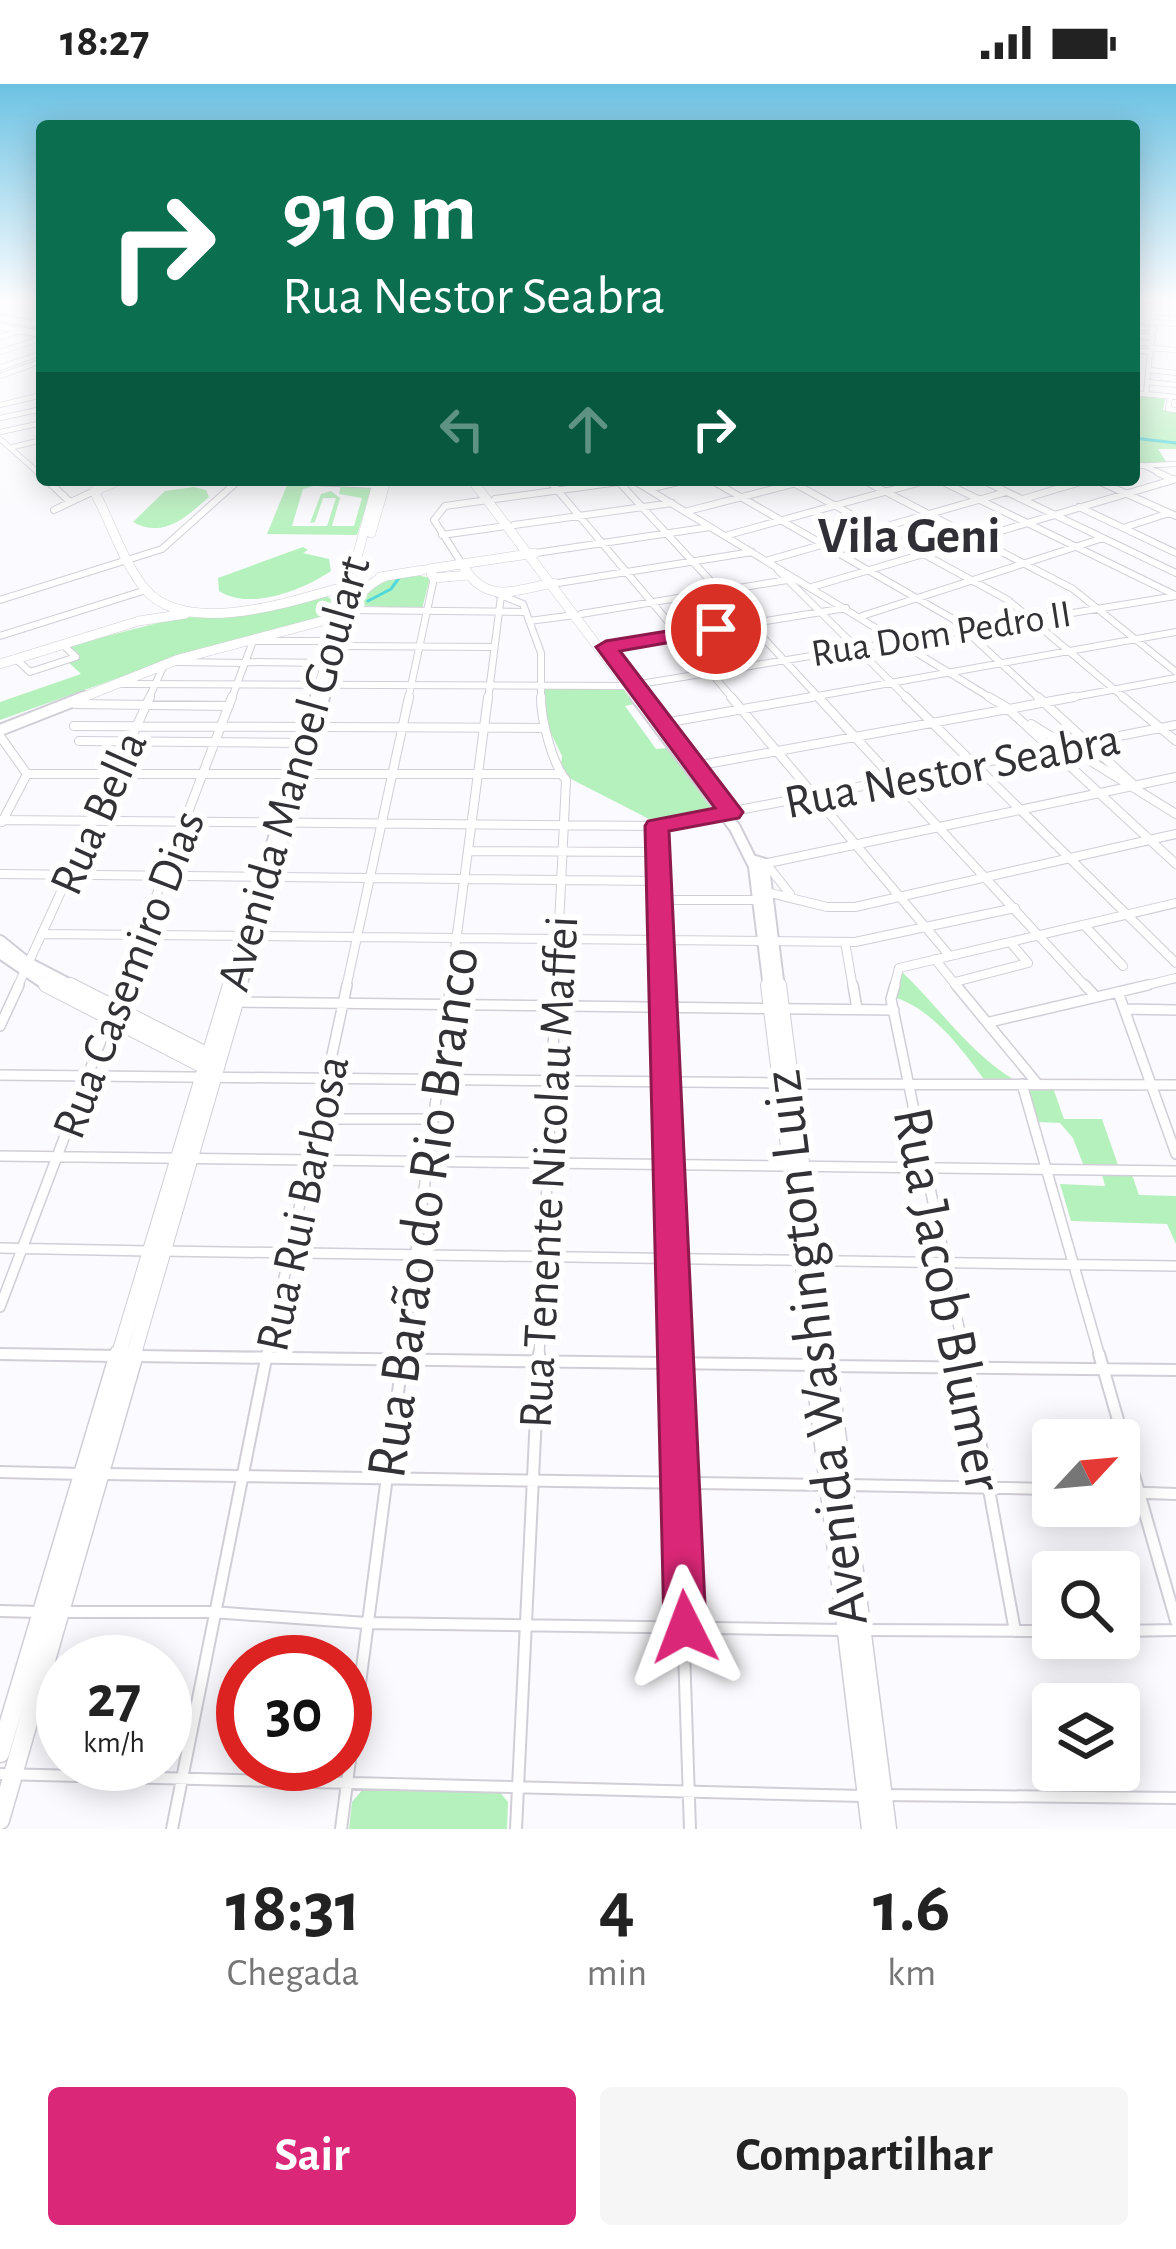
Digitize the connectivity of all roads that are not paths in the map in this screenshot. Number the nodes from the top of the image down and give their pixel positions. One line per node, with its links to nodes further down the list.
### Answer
1 (1148, 380): 3 (street)
2 (1140, 393): 3 (street)
3 (1146, 394): 5 (street)
4 (36, 396): 6 (street)
5 (1173, 397): 8 (street)
6 (0, 405)
7 (36, 410): 9 (street)
8 (1172, 410)
9 (0, 418)
10 (36, 425): 11 (street)
11 (0, 436): 13 (street)
12 (36, 442): 13 (street)
13 (12, 448): 18 (street)
14 (1165, 450): 15 (street)
15 (1175, 464): 16 (street)
16 (1140, 466)
17 (1140, 467): 19 (street)
18 (36, 470)
19 (1175, 480): 44 (street)
20 (53, 486): 49 (street)
21 (106, 486): 49 (street); 78 (main road)
22 (232, 486): 78 (street)
23 (379, 486): 93 (main road, Avenida Manoel Goulart)
24 (379, 486): 98 (main road, Avenida Manoel Goulart)
25 (481, 486): 47 (main road, Avenida Washington Luiz)
26 (555, 486): 41 (street)
27 (588, 486): 41 (street)
28 (623, 486): 53 (street)
29 (644, 486): 40 (street)
30 (661, 486): 40 (street)
31 (722, 486): 45 (street)
32 (778, 486): 45 (street)
33 (798, 486): 51 (street)
34 (876, 486): 42 (street)
35 (905, 486): 42 (street)
36 (951, 486): 48 (street)
37 (994, 486): 43 (street)
38 (1069, 486): 46 (street)
39 (1106, 486): 44 (street)
40 (649, 489): 50 (street)
41 (559, 491): 47 (street); 59 (street)
42 (886, 491): 51 (street); 57 (street)
43 (1006, 492): 46 (street); 48 (street)
44 (1124, 493): 52 (street); 56 (street)
45 (742, 497): 55 (street); 60 (street)
46 (1022, 499): 58 (street)
47 (492, 500): 62 (main road, Avenida Washington Luiz); 67 (street)
48 (979, 500): 57 (street); 61 (street)
49 (70, 502): 54 (street)
50 (672, 503): 53 (street); 55 (street)
51 (834, 506): 60 (street); 65 (street)
52 (1078, 506): 58 (street); 64 (street)
53 (644, 507): 59 (street); 66 (street)
54 (54, 510)
55 (687, 512): 63 (street)
56 (1174, 513): 64 (street)
57 (930, 514): 65 (street); 69 (street)
58 (1054, 514): 61 (street); 70 (street)
59 (579, 516): 62 (street); 71 (street)
60 (782, 520): 68 (street); 72 (street)
61 (1025, 523): 69 (street); 73 (street)
62 (512, 525): 67 (street); 76 (main road, Avenida Washington Luiz)
63 (711, 526): 66 (street); 68 (street)
64 (1123, 528): 75 (street)
65 (878, 529): 72 (street); 77 (street)
66 (668, 533): 71 (street); 79 (street)
67 (442, 535): 83 (street)
68 (726, 536): 74 (street)
69 (976, 538): 77 (street); 81 (street)
70 (1103, 538): 73 (street); 82 (street)
71 (602, 543): 76 (street); 85 (street)
72 (824, 544): 80 (street); 84 (street)
73 (1075, 547): 81 (street); 87 (street)
74 (753, 552): 79 (street); 80 (street)
75 (1176, 553)
76 (533, 554): 83 (main road); 92 (main road, Avenida Washington Luiz)
77 (923, 554): 84 (street); 91 (street)
78 (131, 560): 96 (main road); 102 (street)
79 (694, 561): 85 (street); 97 (street)
80 (768, 561): 90 (street); 94 (street)
81 (1024, 563): 91 (street); 105 (street)
82 (1157, 564): 87 (street); 88 (street)
83 (458, 565): 86 (main road); 89 (main road)
84 (869, 570): 94 (street); 101 (street)
85 (626, 572): 92 (street); 103 (street)
86 (429, 573): 89 (main road); 93 (main road); 107 (street, Rua Rui Barbosa)
87 (1129, 573): 100 (street)
88 (1176, 573)
89 (468, 575): 99 (main road)
90 (788, 580): 97 (street); 110 (street)
91 (972, 580): 101 (street); 115 (street)
92 (555, 583): 95 (main road); 112 (main road, Avenida Washington Luiz)
93 (362, 587): 98 (main road); 113 (main road, Avenida Manoel Goulart)
94 (812, 587): 106 (street)
95 (520, 589): 99 (main road); 109 (main road)
96 (146, 590): 104 (main road); 121 (street)
97 (722, 591): 103 (street); 117 (street)
98 (340, 593): 111 (main road); 113 (main road, Avenida Manoel Goulart)
99 (498, 594): 108 (street, Rua Barão do Rio Branco); 109 (street)
100 (1176, 596): 105 (street, Rua Dom Pedro II)
101 (917, 598): 114 (street); 118 (street)
102 (0, 599)
103 (653, 603): 112 (street); 120 (street)
104 (164, 605): 111 (main road); 116 (main road)
105 (1095, 607): 115 (street, Rua Dom Pedro II); 124 (street)
106 (846, 608): 110 (street); 114 (street)
107 (426, 611): 108 (street); 113 (street); 127 (street, Rua Rui Barbosa)
108 (498, 612): 109 (street); 129 (street, Rua Barão do Rio Branco)
109 (526, 612): 112 (street); 150 (street, Rua Tenente Nicolau Maffei)
110 (820, 612): 117 (street); 128 (street)
111 (199, 613): 116 (main road)
112 (579, 615): 130 (main road, Avenida Washington Luiz); 148 (main road, Avenida Washington Luiz)
113 (343, 616): 123 (main road); 125 (main road, Avenida Manoel Goulart)
114 (860, 616): 122 (street)
115 (1030, 617): 118 (street, Rua Dom Pedro II); 131 (street)
116 (139, 621): 126 (main road)
117 (752, 623): 120 (street); 132 (street)
118 (963, 628): 122 (street, Rua Dom Pedro II); 137 (street)
119 (1176, 632): 124 (street)
120 (680, 635): 130 (street); 139 (street)
121 (0, 636)
122 (896, 638): 128 (street, Rua Dom Pedro II); 140 (street)
123 (252, 640): 125 (street); 134 (street, Rua Casemiro Dias); 135 (main road)
124 (1136, 640): 131 (street); 141 (street)
125 (335, 644): 127 (street); 136 (main road, Avenida Manoel Goulart); 146 (main road, Avenida Manoel Goulart)
126 (63, 645): 133 (main road); 133 (street)
127 (419, 646): 129 (street); 147 (street, Rua Rui Barbosa)
128 (854, 646): 132 (street, Rua Dom Pedro II); 142 (street)
129 (494, 647): 149 (street, Rua Barão do Rio Branco)
130 (606, 647): 148 (main road, Avenida Washington Luiz)
131 (1070, 651): 137 (street); 151 (street)
132 (784, 658): 139 (street, Rua Dom Pedro II); 152 (street)
133 (16, 659): 138 (main road)
134 (245, 662): 135 (street); 136 (street); 145 (street, Rua Casemiro Dias)
135 (168, 663): 143 (main road); 144 (street, Rua Bella)
136 (325, 663): 146 (main road, Avenida Manoel Goulart)
137 (1002, 663): 140 (street); 153 (street)
138 (0, 664)
139 (710, 671): 148 (street, Rua Dom Pedro II); 158 (street)
140 (950, 673): 142 (street); 157 (street)
141 (1176, 675): 151 (street)
142 (892, 683): 152 (street); 159 (street)
143 (110, 684): 144 (street, Rua Dom Pedro II); 154 (main road)
144 (156, 684): 145 (street, Rua Dom Pedro II); 155 (street, Rua Bella)
145 (237, 685): 146 (street, Rua Dom Pedro II); 156 (street, Rua Casemiro Dias)
146 (323, 685): 147 (street, Rua Dom Pedro II); 165 (main road, Avenida Manoel Goulart)
147 (411, 685): 149 (street, Rua Dom Pedro II); 166 (street, Rua Rui Barbosa)
148 (632, 685): 150 (street, Rua Dom Pedro II); 160 (main road, Avenida Washington Luiz); 182 (main road, Avenida Washington Luiz)
149 (490, 686): 150 (street, Rua Dom Pedro II); 167 (street, Rua Barão do Rio Branco)
150 (542, 686): 168 (street, Rua Tenente Nicolau Maffei)
151 (1114, 688): 153 (street); 169 (street)
152 (819, 696): 158 (street); 171 (street)
153 (1043, 701): 157 (street); 174 (street)
154 (57, 704): 155 (street); 170 (main road)
155 (146, 705): 156 (street); 163 (street, Rua Bella)
156 (229, 706): 164 (street, Rua Casemiro Dias)
157 (1008, 708): 159 (street); 178 (street); 179 (street)
158 (742, 710): 160 (street); 180 (street)
159 (929, 721): 171 (street); 181 (street)
160 (664, 723): 182 (main road, Avenida Washington Luiz)
161 (1176, 725): 169 (street, Rua Nestor Seabra)
162 (74, 726): 163 (street)
163 (136, 726): 164 (street); 173 (street, Rua Bella)
164 (221, 727): 165 (street); 176 (street, Rua Casemiro Dias)
165 (310, 728): 166 (street); 177 (main road, Avenida Manoel Goulart); 185 (main road, Avenida Manoel Goulart)
166 (402, 728): 167 (street); 186 (street, Rua Rui Barbosa)
167 (485, 728): 168 (street); 187 (street, Rua Barão do Rio Branco)
168 (543, 728): 189 (street, Rua Tenente Nicolau Maffei)
169 (1161, 728): 174 (street, Rua Nestor Seabra); 175 (street)
170 (0, 733): 188 (street)
171 (855, 735): 180 (street); 191 (street)
172 (79, 741): 173 (street)
173 (130, 741): 176 (street); 183 (street, Rua Bella)
174 (1088, 741): 178 (street, Rua Nestor Seabra); 192 (street)
175 (1176, 741)
176 (215, 742): 177 (street); 184 (street, Rua Casemiro Dias)
177 (301, 743): 185 (main road, Avenida Manoel Goulart)
178 (1063, 746): 179 (street, Rua Nestor Seabra); 192 (street)
179 (1051, 748): 181 (street, Rua Nestor Seabra); 193 (street)
180 (776, 750): 182 (street); 194 (street)
181 (973, 764): 191 (street, Rua Nestor Seabra); 195 (street)
182 (693, 767): 196 (main road, Avenida Washington Luiz)
183 (116, 771): 184 (street); 188 (street); 198 (street, Rua Bella)
184 (204, 772): 185 (street); 199 (street, Rua Casemiro Dias)
185 (298, 772): 186 (street); 201 (main road, Avenida Manoel Goulart)
186 (392, 773): 187 (street); 202 (street, Rua Rui Barbosa)
187 (480, 773): 189 (street); 203 (street, Rua Barão do Rio Branco)
188 (27, 774): 200 (street)
189 (559, 774): 204 (street, Rua Tenente Nicolau Maffei)
190 (1176, 777): 192 (street)
191 (896, 779): 194 (street, Rua Nestor Seabra); 206 (street)
192 (1132, 786): 193 (street); 197 (street)
193 (1100, 794): 195 (street); 208 (street)
194 (814, 795): 196 (street, Rua Nestor Seabra); 209 (street)
195 (1018, 810): 206 (street); 213 (street)
196 (728, 813): 205 (street, Rua Nestor Seabra); 214 (main road, Avenida Washington Luiz)
197 (1176, 814)
198 (94, 821): 199 (street, Rua Nestor Seabra); 200 (street, Rua Nestor Seabra); 217 (street, Rua Bella)
199 (185, 821): 201 (street, Rua Nestor Seabra); 218 (street, Rua Casemiro Dias)
200 (1, 822)
201 (283, 822): 202 (street, Rua Nestor Seabra); 219 (main road, Avenida Manoel Goulart)
202 (382, 823): 203 (street, Rua Nestor Seabra); 220 (street, Rua Rui Barbosa)
203 (472, 823): 204 (street, Rua Nestor Seabra); 210 (street, Rua Barão do Rio Branco)
204 (565, 824): 205 (street, Rua Nestor Seabra); 211 (street, Rua Tenente Nicolau Maffei)
205 (657, 826): 212 (street)
206 (939, 826): 209 (street); 221 (street)
207 (1176, 834): 208 (street)
208 (1151, 841): 213 (street); 215 (street)
209 (855, 844): 214 (street); 227 (street)
210 (469, 851): 211 (street); 222 (street, Rua Barão do Rio Branco)
211 (563, 852): 212 (street); 223 (street, Rua Tenente Nicolau Maffei)
212 (659, 852): 224 (street)
213 (1070, 859): 221 (street); 231 (street)
214 (762, 864): 225 (main road, Avenida Washington Luiz); 226 (street)
215 (1176, 864)
216 (0, 874): 217 (street)
217 (70, 874): 218 (street); 235 (street, Rua Bella)
218 (164, 875): 219 (street); 236 (street, Rua Casemiro Dias)
219 (267, 876): 220 (street); 238 (main road, Avenida Manoel Goulart)
220 (370, 878): 222 (street); 239 (street, Rua Rui Barbosa)
221 (987, 878): 227 (street); 230 (street)
222 (465, 880): 223 (street); 240 (street, Rua Barão do Rio Branco)
223 (562, 880): 224 (street); 241 (street, Rua Tenente Nicolau Maffei)
224 (661, 880): 228 (street)
225 (761, 894): 226 (street); 228 (street); 244 (main road, Avenida Washington Luiz)
226 (790, 896): 227 (street)
227 (900, 897): 234 (street)
228 (662, 900): 243 (street)
229 (1171, 904): 231 (street); 232 (street)
230 (1015, 908): 234 (street); 237 (street)
231 (1126, 914): 233 (street); 250 (street)
232 (1176, 914)
233 (1082, 924): 237 (street); 251 (street)
234 (925, 928): 245 (street); 248 (street)
235 (42, 934): 236 (street); 252 (street, Rua Bella)
236 (142, 934): 238 (street); 268 (street, Rua Casemiro Dias)
237 (1040, 935): 246 (street); 256 (street)
238 (250, 936): 239 (street); 257 (main road, Avenida Manoel Goulart); 271 (main road, Avenida Manoel Goulart)
239 (358, 937): 240 (street); 258 (street, Rua Rui Barbosa)
240 (458, 939): 241 (street); 260 (street, Rua Barão do Rio Branco)
241 (558, 940): 243 (street); 261 (street, Rua Tenente Nicolau Maffei)
242 (0, 941): 252 (main road)
243 (662, 941): 244 (street); 262 (street)
244 (769, 941): 245 (street); 263 (main road, Avenida Washington Luiz)
245 (845, 942): 265 (street)
246 (1010, 942): 248 (street); 254 (street)
247 (0, 952): 252 (main road)
248 (949, 956): 249 (street)
249 (935, 959): 254 (street); 266 (street, Rua Jacob Blumer)
250 (1176, 964)
251 (1123, 966)
252 (26, 968): 259 (street, Rua Bella); 268 (main road)
253 (1176, 978): 255 (street)
254 (955, 982): 269 (street)
255 (1118, 992): 256 (street); 264 (street)
256 (1100, 996): 264 (street); 269 (street)
257 (236, 1002): 258 (street); 271 (main road, Avenida Manoel Goulart)
258 (344, 1004): 260 (street); 274 (street, Rua Rui Barbosa)
259 (4, 1005): 270 (street, Rua Bella)
260 (450, 1005): 261 (street); 275 (street, Rua Barão do Rio Branco)
261 (555, 1006): 262 (street); 276 (street, Rua Tenente Nicolau Maffei)
262 (664, 1007): 263 (street); 277 (street)
263 (778, 1009): 265 (street); 280 (main road, Avenida Washington Luiz)
264 (1124, 1009): 267 (street); 282 (street)
265 (857, 1010): 266 (street)
266 (894, 1010): 278 (street, Rua Jacob Blumer)
267 (1176, 1010)
268 (113, 1013): 271 (main road); 273 (street, Rua Casemiro Dias)
269 (990, 1022): 279 (street)
270 (0, 1026)
271 (211, 1067): 273 (street); 274 (street); 289 (main road, Avenida Manoel Goulart)
272 (0, 1075): 273 (street)
273 (89, 1075): 288 (street, Rua Casemiro Dias)
274 (328, 1078): 275 (street); 284 (street, Rua Rui Barbosa)
275 (440, 1078): 276 (street); 285 (street, Rua Barão do Rio Branco)
276 (551, 1080): 277 (street); 292 (street, Rua Tenente Nicolau Maffei)
277 (666, 1080): 280 (street); 293 (street)
278 (909, 1083): 280 (street); 281 (street); 295 (street, Rua Jacob Blumer)
279 (1037, 1083): 281 (street); 282 (street)
280 (787, 1084): 294 (main road, Avenida Washington Luiz)
281 (1022, 1084): 296 (street)
282 (1150, 1085): 283 (street); 286 (street)
283 (1176, 1085)
284 (320, 1118): 285 (street); 290 (street, Rua Rui Barbosa)
285 (434, 1119): 291 (street, Rua Barão do Rio Branco)
286 (1176, 1154)
287 (0, 1156): 288 (street)
288 (58, 1157): 289 (street); 299 (street, Rua Casemiro Dias)
289 (185, 1158): 290 (street); 300 (main road, Avenida Manoel Goulart)
290 (311, 1160): 291 (street); 301 (street, Rua Rui Barbosa)
291 (428, 1161): 292 (street); 302 (street, Rua Barão do Rio Branco)
292 (548, 1162): 293 (street); 303 (street, Rua Tenente Nicolau Maffei)
293 (668, 1164): 294 (street); 304 (street)
294 (797, 1165): 295 (street); 305 (main road, Avenida Washington Luiz)
295 (926, 1166): 296 (street); 307 (street, Rua Jacob Blumer)
296 (1048, 1166): 297 (street); 306 (street)
297 (1176, 1172)
298 (0, 1248): 299 (street)
299 (22, 1248): 300 (street); 309 (street, Rua Casemiro Dias)
300 (158, 1251): 301 (street); 311 (main road, Avenida Manoel Goulart)
301 (292, 1252): 302 (street); 312 (street, Rua Rui Barbosa)
302 (416, 1252): 303 (street); 313 (street, Rua Barão do Rio Branco)
303 (542, 1256): 304 (street); 314 (street, Rua Tenente Nicolau Maffei)
304 (669, 1259): 305 (street); 315 (street)
305 (809, 1261): 307 (street); 316 (main road, Avenida Washington Luiz)
306 (1075, 1264): 307 (street); 308 (street); 318 (street)
307 (948, 1265): 317 (street, Rua Jacob Blumer)
308 (1176, 1266)
309 (0, 1307)
310 (0, 1354): 311 (street)
311 (127, 1356): 312 (street); 322 (main road, Avenida Manoel Goulart)
312 (268, 1358): 313 (street); 323 (street, Rua Rui Barbosa)
313 (404, 1360): 314 (street); 324 (street, Rua Barão do Rio Branco)
314 (537, 1360): 315 (street); 325 (street, Rua Tenente Nicolau Maffei)
315 (673, 1364): 316 (street); 326 (street)
316 (820, 1365): 317 (street); 327 (main road, Avenida Washington Luiz)
317 (965, 1366): 318 (street); 328 (street, Rua Jacob Blumer)
318 (1104, 1368): 319 (street); 320 (street)
319 (1176, 1370)
320 (1117, 1419)
321 (0, 1472): 322 (street)
322 (92, 1474): 323 (street); 334 (main road, Avenida Manoel Goulart)
323 (242, 1477): 324 (street); 335 (street, Rua Rui Barbosa)
324 (386, 1480): 325 (street); 337 (street, Rua Barão do Rio Branco)
325 (531, 1483): 326 (street); 338 (street, Rua Tenente Nicolau Maffei)
326 (679, 1484): 327 (street); 339 (street)
327 (836, 1485): 328 (street); 344 (main road, Avenida Washington Luiz)
328 (986, 1486): 329 (street); 340 (street, Rua Jacob Blumer)
329 (1032, 1489)
330 (1140, 1493): 331 (street)
331 (1176, 1494)
332 (1140, 1503): 336 (street)
333 (0, 1611): 334 (street)
334 (51, 1612): 335 (street); 347 (main road, Avenida Manoel Goulart); 348 (main road, Avenida Manoel Goulart)
335 (212, 1612): 337 (street); 346 (street, Rua Rui Barbosa)
336 (1176, 1621)
337 (366, 1623): 338 (street); 345 (street, Rua Barão do Rio Branco)
338 (524, 1626): 339 (street); 350 (street, Rua Tenente Nicolau Maffei)
339 (685, 1627): 344 (street); 353 (street)
340 (1015, 1630): 341 (street); 344 (street)
341 (1032, 1630)
342 (1140, 1630): 343 (street)
343 (1176, 1630)
344 (854, 1631): 354 (main road, Avenida Washington Luiz)
345 (365, 1635)
346 (192, 1721)
347 (0, 1754)
348 (7, 1774): 356 (main road, Avenida Manoel Goulart)
349 (372, 1779): 350 (street)
350 (518, 1788): 353 (street); 359 (street, Rua Tenente Nicolau Maffei)
351 (179, 1791): 357 (street, Rua Rui Barbosa)
352 (346, 1791): 358 (street, Rua Barão do Rio Branco)
353 (688, 1791): 354 (street); 360 (street)
354 (875, 1796): 355 (street); 361 (main road, Avenida Washington Luiz); 362 (main road, Avenida Washington Luiz)
355 (1176, 1798)
356 (0, 1820)
357 (172, 1829)
358 (341, 1829)
359 (516, 1829)
360 (689, 1829)
361 (871, 1829)
362 (887, 1829)

